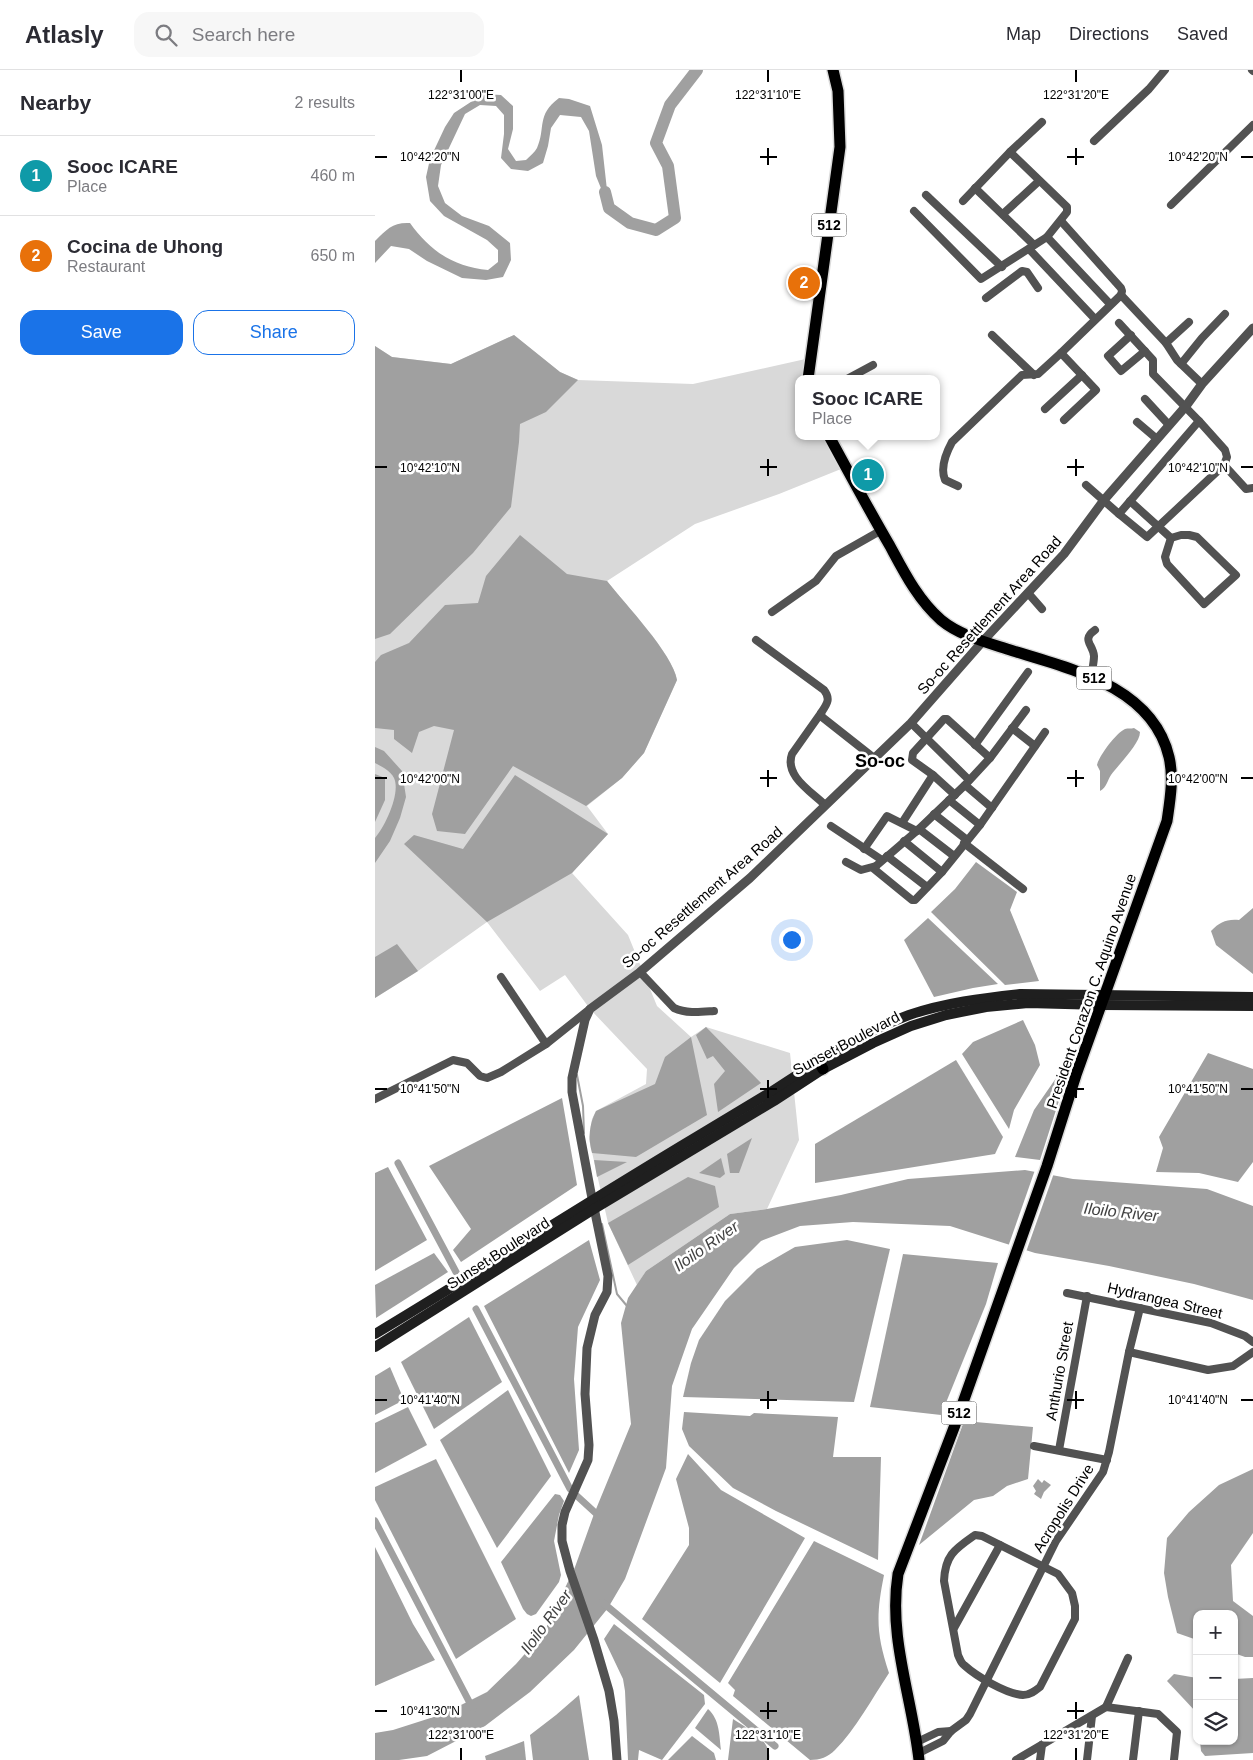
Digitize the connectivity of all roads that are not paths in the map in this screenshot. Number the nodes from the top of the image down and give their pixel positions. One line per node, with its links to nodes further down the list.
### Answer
1 (833, 70): 34 (main road, 512)
2 (1165, 70): 5 (street)
3 (1042, 122): 6 (street)
4 (1253, 125): 11 (street)
5 (1093, 141)
6 (1010, 152): 7 (street); 8 (street)
7 (1039, 181): 13 (street); 14 (street)
8 (975, 188): 10 (street); 13 (street)
9 (926, 195): 17 (street)
10 (963, 200)
11 (1171, 205)
12 (914, 211): 17 (street)
13 (1003, 214): 16 (street)
14 (1061, 221): 15 (street); 19 (street)
15 (1047, 237): 16 (street); 21 (street)
16 (1032, 247): 17 (street); 23 (street)
17 (1002, 267)
18 (1038, 288): 20 (street)
19 (1121, 295): 21 (street); 29 (street)
20 (985, 298)
21 (1110, 304): 23 (street)
22 (1225, 314): 32 (street)
23 (1095, 319): 31 (street)
24 (1189, 322): 29 (street)
25 (1119, 323): 28 (street)
26 (1253, 328): 38 (street, So-oc Resettlement Area Road)
27 (991, 335): 36 (street)
28 (1131, 336): 30 (street); 30 (street)
29 (1166, 343): 32 (street)
30 (1145, 351): 40 (street)
31 (1061, 353): 36 (street); 37 (street)
32 (1181, 364): 38 (street)
33 (873, 365): 35 (street)
34 (809, 375)
35 (854, 375)
36 (1034, 375): 50 (street)
37 (1082, 375): 41 (street); 42 (street)
38 (1201, 384): 40 (street, So-oc Resettlement Area Road)
39 (1145, 399): 45 (street)
40 (1186, 406): 43 (street); 45 (street, So-oc Resettlement Area Road)
41 (1045, 409)
42 (1064, 420)
43 (1199, 421): 48 (street); 53 (street)
44 (1137, 422): 46 (street)
45 (1169, 425): 46 (street, So-oc Resettlement Area Road)
46 (1157, 439): 52 (street, So-oc Resettlement Area Road)
47 (831, 440): 56 (main road, President Corazon C. Aquino Avenue / 512)
48 (1224, 465): 51 (street); 55 (street)
49 (1086, 485): 52 (street)
50 (958, 486)
51 (1253, 488)
52 (1104, 500): 54 (street); 58 (street, So-oc Resettlement Area Road)
53 (1131, 501): 54 (street); 55 (street)
54 (1119, 514): 55 (street)
55 (1160, 526): 57 (street)
56 (880, 531): 60 (street); 63 (main road, President Corazon C. Aquino Avenue / 512)
57 (1171, 538): 57 (street)
58 (1028, 593): 59 (street); 63 (street, So-oc Resettlement Area Road)
59 (1042, 609)
60 (772, 612)
61 (1095, 630): 65 (street)
62 (756, 640): 67 (street)
63 (983, 641): 65 (main road, President Corazon C. Aquino Avenue / 512); 68 (street, So-oc Resettlement Area Road)
64 (1028, 672): 72 (street)
65 (1091, 677): 98 (main road, President Corazon C. Aquino Avenue / 512)
66 (1026, 710): 69 (street)
67 (821, 713): 74 (street); 79 (street)
68 (911, 723): 71 (street); 74 (street, So-oc Resettlement Area Road)
69 (1012, 728): 73 (street); 75 (street)
70 (1045, 732): 73 (street)
71 (927, 737): 72 (street); 76 (street); 77 (street)
72 (975, 745): 75 (street)
73 (1035, 746): 80 (street)
74 (874, 758): 79 (street, So-oc Resettlement Area Road)
75 (990, 758): 77 (street)
76 (933, 775): 78 (street); 82 (street)
77 (967, 783): 78 (street); 80 (street)
78 (952, 798): 81 (street); 83 (street)
79 (825, 805): 95 (street, So-oc Resettlement Area Road)
80 (992, 808): 83 (street)
81 (934, 814): 85 (street); 87 (street)
82 (902, 823): 85 (street); 88 (street)
83 (980, 825): 87 (street)
84 (831, 826): 88 (street)
85 (918, 830): 86 (street); 89 (street)
86 (903, 841): 90 (street); 92 (street)
87 (965, 842): 89 (street); 94 (street)
88 (864, 849): 90 (street)
89 (954, 856): 92 (street)
90 (882, 861): 91 (street); 93 (street); 93 (street)
91 (846, 862)
92 (942, 872): 93 (street)
93 (927, 887)
94 (1023, 889)
95 (640, 972): 100 (street, So-oc Resettlement Area Road); 101 (street)
96 (501, 977): 102 (street)
97 (1253, 997): 98 (main road, Sunset Boulevard)
98 (1104, 1001): 99 (main road, Sunset Boulevard); 104 (main road, Sunset Boulevard); 125 (main road, President Corazon C. Aquino Avenue / 512)
99 (1253, 1006)
100 (589, 1009): 102 (street); 104 (street)
101 (714, 1011)
102 (546, 1044): 103 (street)
103 (375, 1099)
104 (593, 1204): 108 (main road, Sunset Boulevard); 110 (main road, Sunset Boulevard); 126 (street)
105 (1067, 1293): 106 (street, Hydrangea Street)
106 (1087, 1296): 107 (street, Hydrangea Street); 114 (street, Anthurio Street)
107 (1140, 1308): 109 (street, Hydrangea Street); 111 (street, Acropolis Drive)
108 (375, 1334)
109 (1253, 1342)
110 (375, 1348)
111 (1129, 1352): 112 (street); 115 (street, Acropolis Drive)
112 (1253, 1352)
113 (1035, 1446): 114 (street)
114 (1059, 1450): 115 (street)
115 (1107, 1460): 117 (street, Acropolis Drive)
116 (1001, 1545): 117 (street); 118 (street); 118 (street)
117 (1043, 1566): 120 (street, Acropolis Drive); 120 (street)
118 (954, 1628): 120 (street)
119 (1128, 1658): 121 (street)
120 (987, 1681): 125 (street, Acropolis Drive)
121 (1107, 1707): 122 (street); 123 (street)
122 (1139, 1711): 130 (street); 131 (street)
123 (1092, 1716): 124 (street); 129 (street)
124 (1042, 1745): 127 (street); 128 (street)
125 (918, 1752)
126 (617, 1760)
127 (1016, 1760)
128 (1040, 1760)
129 (1087, 1760)
130 (1133, 1760)
131 (1174, 1760)

